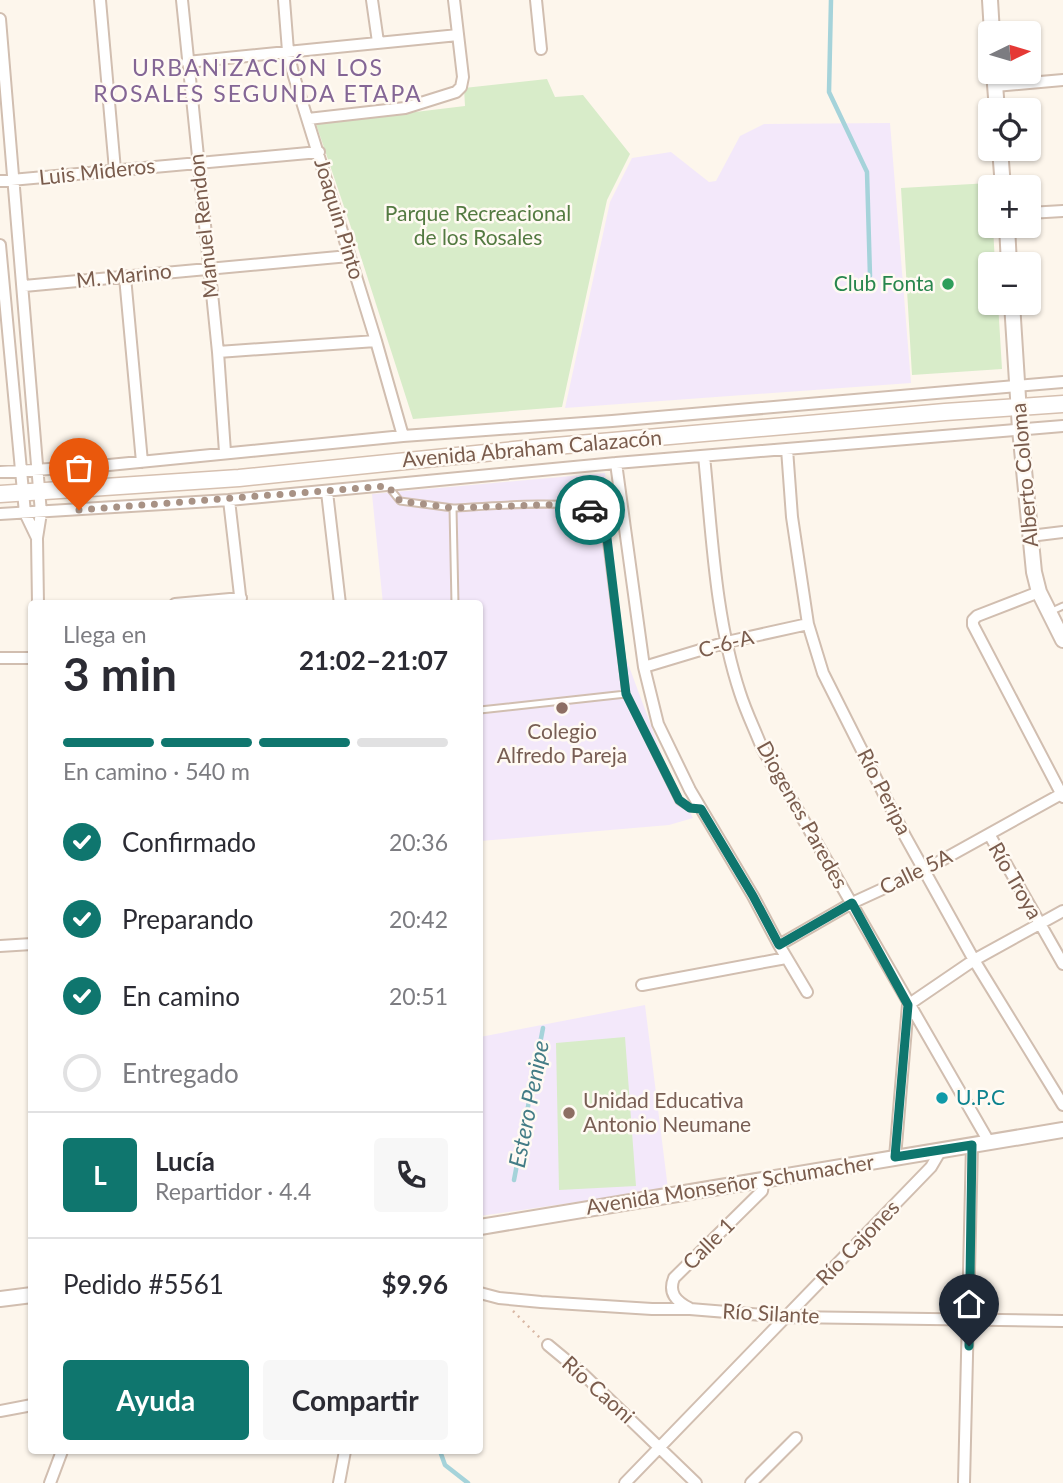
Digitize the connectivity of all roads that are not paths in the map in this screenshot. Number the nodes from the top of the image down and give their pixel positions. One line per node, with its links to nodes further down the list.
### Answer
1 (100, 0): 20 (street)
2 (182, 0): 14 (street, Manuel Rendon)
3 (284, 0): 13 (street, Joaquin Pinto)
4 (372, 0): 11 (street)
5 (454, 0): 10 (street)
6 (536, 0): 12 (street)
7 (990, 0): 9 (street)
8 (0, 19): 21 (street)
9 (991, 21)
10 (458, 35): 11 (street); 17 (street)
11 (378, 42): 13 (street)
12 (541, 48)
13 (288, 51): 14 (street); 17 (street, Joaquin Pinto)
14 (187, 62): 19 (street, Manuel Rendon)
15 (1041, 80): 16 (street)
16 (1063, 80)
17 (307, 119): 18 (street, Joaquin Pinto)
18 (319, 152): 19 (street, Luis Mideros); 26 (street, Joaquin Pinto)
19 (197, 162): 20 (street, Luis Mideros); 27 (street, Manuel Rendon)
20 (115, 170): 21 (street, Luis Mideros)
21 (14, 180): 22 (street, Luis Mideros); 29 (street)
22 (0, 181)
23 (1063, 211): 24 (street)
24 (1041, 212)
25 (0, 245): 46 (street)
26 (349, 256): 27 (street, M. Marino); 31 (street, Joaquin Pinto)
27 (208, 267): 28 (street, M. Marino); 32 (street, Manuel Rendon)
28 (125, 277): 29 (street, M. Marino); 43 (street)
29 (24, 286): 45 (street)
30 (1013, 315): 34 (street, Alberto Coloma)
31 (376, 341): 32 (street); 39 (street, Joaquin Pinto)
32 (218, 352): 41 (street, Manuel Rendon)
33 (1063, 382): 34 (street, Avenida Abraham Calazacón)
34 (1017, 386): 36 (street, Alberto Coloma); 39 (street, Avenida Abraham Calazacón)
35 (1063, 404): 36 (main road, Avenida Abraham Calazacón)
36 (1019, 406): 38 (street, Alberto Coloma); 49 (main road, Avenida Abraham Calazacón)
37 (1063, 426): 38 (street, Avenida Abraham Calazacón)
38 (1020, 429): 40 (street, Avenida Abraham Calazacón); 59 (street, Alberto Coloma)
39 (403, 436): 41 (street, Avenida Abraham Calazacón)
40 (787, 449): 42 (street, Avenida Abraham Calazacón); 68 (street, Río Peripa)
41 (225, 453): 43 (street, Avenida Abraham Calazacón)
42 (704, 456): 44 (street, Avenida Abraham Calazacón); 70 (street, Diogenes Paredes)
43 (142, 462): 45 (street, Avenida Abraham Calazacón)
44 (616, 463): 48 (street, Avenida Abraham Calazacón); 73 (street)
45 (38, 470): 46 (street, Avenida Abraham Calazacón); 49 (street)
46 (21, 471): 47 (street, Avenida Abraham Calazacón); 51 (street)
47 (0, 472)
48 (388, 486): 50 (street, Avenida Abraham Calazacón); 54 (lane)
49 (40, 492): 51 (main road, Avenida Abraham Calazacón); 56 (street)
50 (327, 492): 53 (street, Avenida Abraham Calazacón); 64 (street)
51 (23, 493): 52 (main road, Avenida Abraham Calazacón); 55 (street)
52 (0, 494)
53 (229, 500): 56 (street, Avenida Abraham Calazacón); 63 (street)
54 (453, 508): 65 (lane); 74 (lane)
55 (25, 513): 56 (street, Avenida Abraham Calazacón); 57 (street, Avenida Abraham Calazacón); 60 (street)
56 (41, 513): 60 (street)
57 (0, 514)
58 (1063, 532): 59 (street)
59 (1030, 536): 61 (street, Alberto Coloma)
60 (37, 538): 62 (street)
61 (1039, 592): 67 (street, Alberto Coloma); 76 (street)
62 (38, 600)
63 (241, 600)
64 (340, 600)
65 (455, 600)
66 (1063, 606): 67 (lane)
67 (1049, 613): 69 (street, Alberto Coloma)
68 (808, 624): 70 (street, C-6-A); 79 (street, Río Peripa)
69 (1063, 640)
70 (727, 642): 73 (street, C-6-A); 80 (street, Diogenes Paredes)
71 (0, 658): 72 (street)
72 (28, 658)
73 (644, 667): 77 (street)
74 (626, 694): 75 (lane); 77 (lane)
75 (483, 710)
76 (1062, 795): 78 (street, Calle 5A)
77 (701, 809): 84 (street)
78 (989, 834): 79 (street, Calle 5A); 82 (street, Río Troya)
79 (926, 870): 80 (street, Calle 5A); 87 (street, Río Peripa)
80 (852, 903): 84 (street, Calle 5A); 91 (street, Diogenes Paredes)
81 (1063, 911): 82 (street)
82 (1040, 924): 87 (street); 88 (street, Río Troya)
83 (28, 944): 85 (street)
84 (779, 945): 86 (street)
85 (0, 946)
86 (786, 958): 89 (street); 90 (street)
87 (974, 960): 91 (street); 92 (street, Río Peripa)
88 (1063, 964)
89 (642, 985)
90 (807, 992)
91 (908, 1005): 94 (street, Diogenes Paredes); 97 (street)
92 (1063, 1105)
93 (1063, 1130): 94 (street, Avenida Monseñor Schumacher)
94 (989, 1142): 95 (street, Avenida Monseñor Schumacher)
95 (972, 1145): 96 (street, Avenida Monseñor Schumacher); 105 (street)
96 (941, 1150): 97 (street, Avenida Monseñor Schumacher); 104 (street, Río Cajones)
97 (895, 1157): 98 (street, Avenida Monseñor Schumacher)
98 (764, 1178): 99 (street, Avenida Monseñor Schumacher); 103 (street, Calle 1)
99 (483, 1226)
100 (483, 1294): 103 (street, Río Silante)
101 (28, 1296): 102 (street)
102 (0, 1299)
103 (690, 1308): 104 (street, Río Silante)
104 (787, 1317): 105 (street, Río Silante); 111 (street, Río Cajones)
105 (970, 1318): 106 (street, Río Silante); 119 (street)
106 (1063, 1321)
107 (548, 1345): 111 (street, Río Caoni)
108 (28, 1406): 109 (street)
109 (0, 1411)
110 (796, 1438): 118 (street)
111 (661, 1448): 116 (street, Río Cajones); 117 (street, Río Caoni)
112 (61, 1454): 114 (street)
113 (344, 1454): 115 (street)
114 (50, 1483)
115 (339, 1483)
116 (625, 1483)
117 (696, 1483)
118 (751, 1483)
119 (964, 1483)

